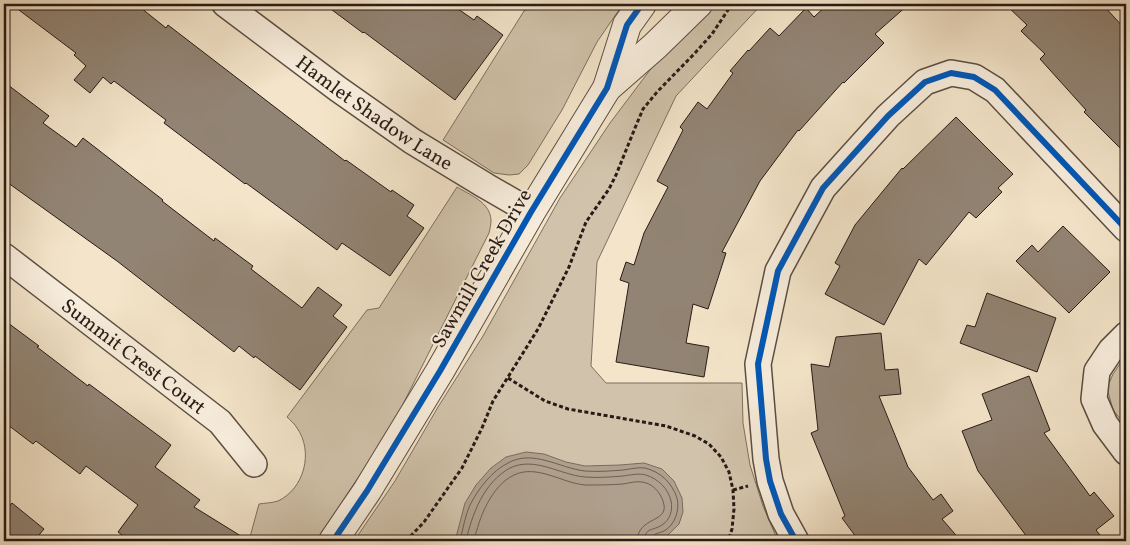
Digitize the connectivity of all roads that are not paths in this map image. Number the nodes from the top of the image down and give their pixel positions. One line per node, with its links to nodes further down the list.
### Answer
1 (225, 4): 5 (street, Hamlet Shadow Lane)
2 (642, 4): 4 (street, Sawmill Creek Drive)
3 (698, 4): 4 (street, Sawmill Creek Drive)
4 (607, 88): 5 (street, Sawmill Creek Drive)
5 (531, 212): 11 (street, Sawmill Creek Drive)
6 (1126, 229): 12 (street)
7 (4, 256): 10 (street, Summit Crest Court)
8 (1126, 336): 9 (street)
9 (1126, 452)
10 (254, 464)
11 (333, 541)
12 (796, 541)

